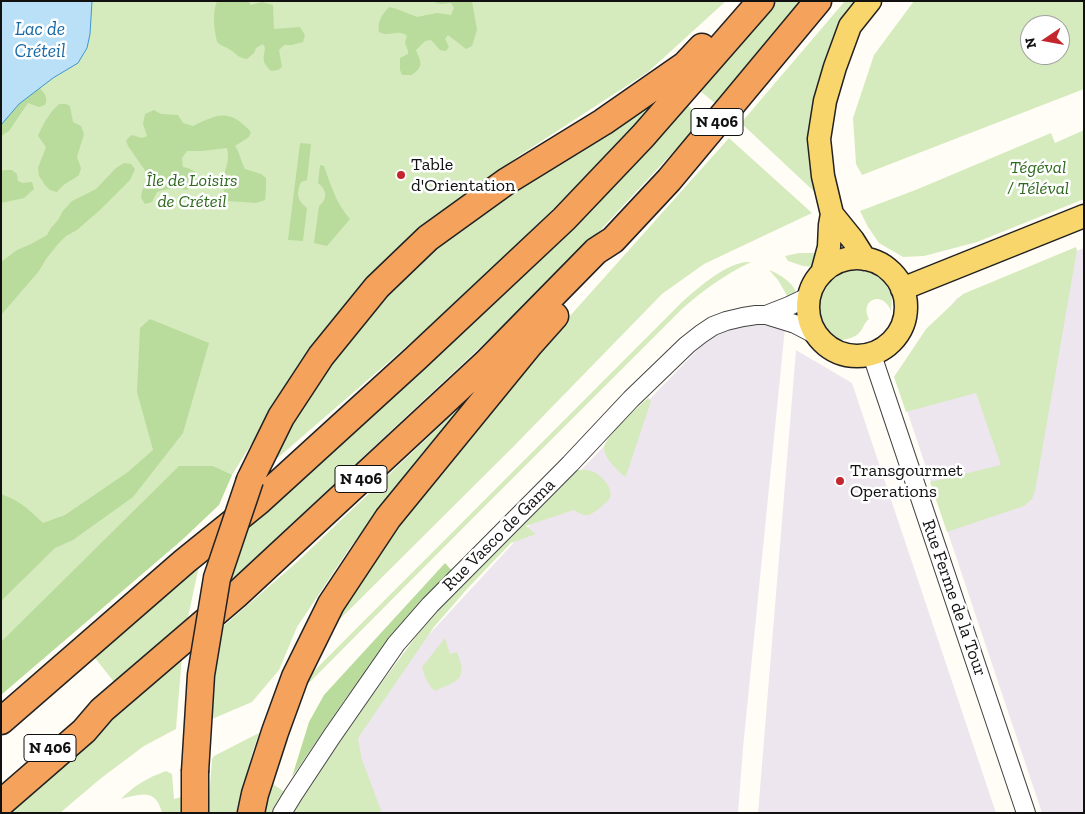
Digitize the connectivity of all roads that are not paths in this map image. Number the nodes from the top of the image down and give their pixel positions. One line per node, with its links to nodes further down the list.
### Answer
1 (746, 1): 19 (highway, bridge)
2 (761, 1): 16 (highway, N 406)
3 (818, 1): 7 (highway, N 406)
4 (870, 1): 5 (main road)
5 (832, 214): 8 (main road); 9 (main road)
6 (1084, 216): 10 (main road)
7 (613, 240): 15 (highway, N 406); 20 (highway)
8 (865, 259): 9 (main road); 10 (main road)
9 (822, 273): 11 (main road)
10 (902, 290): 14 (main road)
11 (810, 296): 12 (street, Rue Vasco de Gama); 13 (main road)
12 (766, 315): 13 (street, Rue Vasco de Gama); 21 (street, Rue Vasco de Gama)
13 (818, 336): 14 (main road)
14 (872, 354): 22 (street, Rue Ferme de la Tour)
15 (102, 710): 17 (highway, N 406); 18 (highway)
16 (1, 722)
17 (1, 789)
18 (1, 803)
19 (195, 813)
20 (251, 813)
21 (282, 813)
22 (1026, 813)

